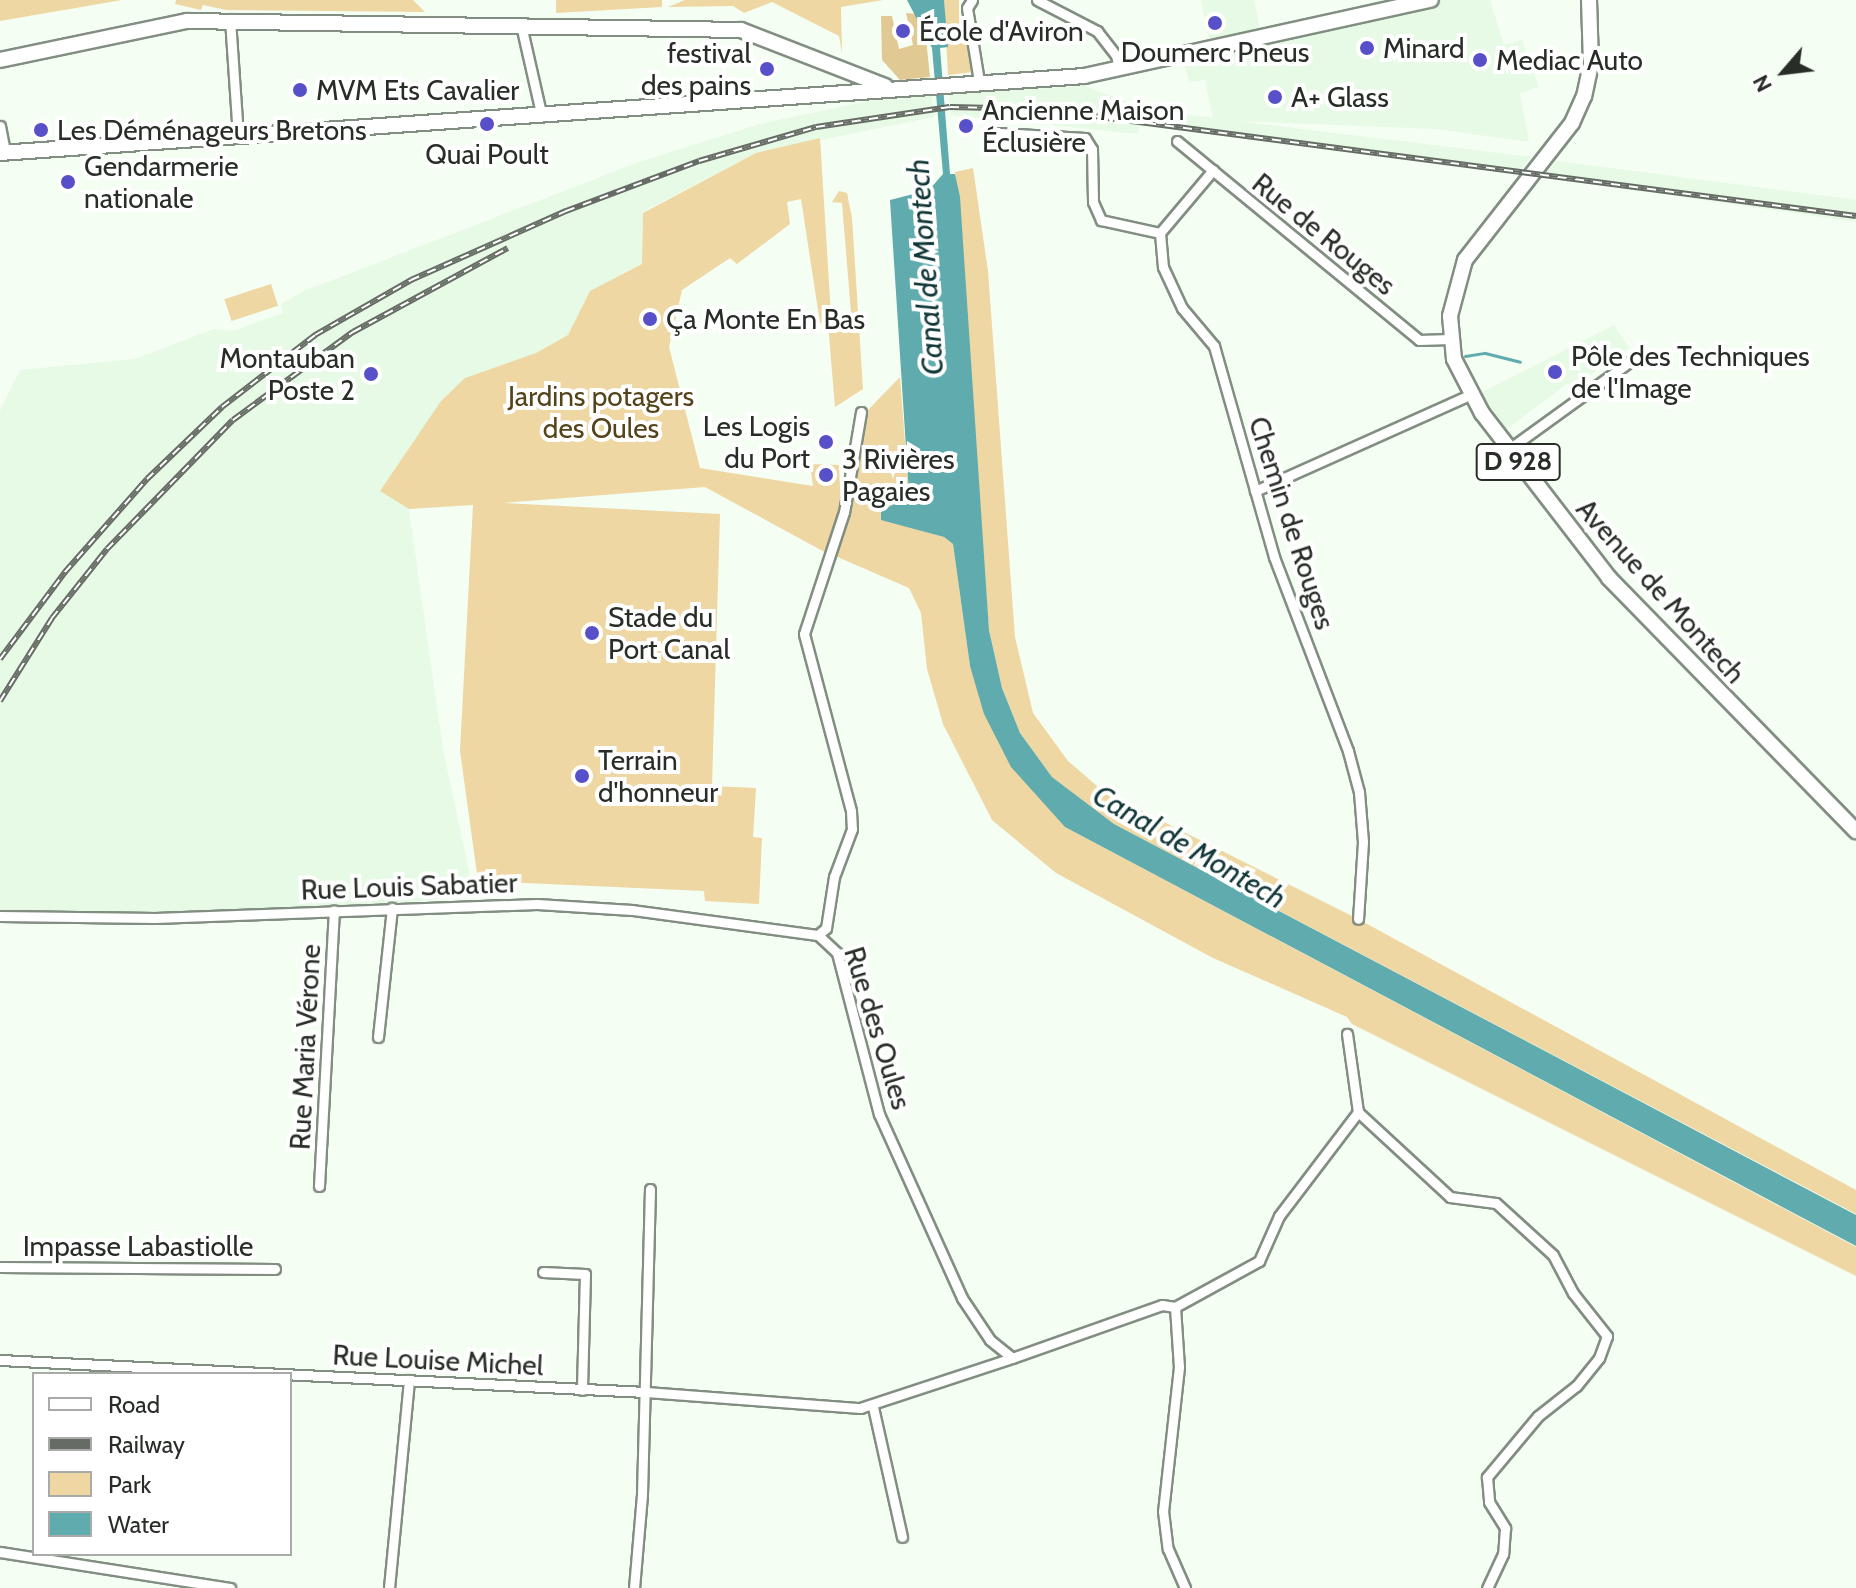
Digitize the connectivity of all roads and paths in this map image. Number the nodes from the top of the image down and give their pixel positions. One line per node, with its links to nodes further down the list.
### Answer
1 (972, 0): 12 (street)
2 (1037, 0): 11 (street)
3 (1431, 0): 11 (main road)
4 (1580, 0): 7 (main road, Avenue de Montech)
5 (1589, 0): 7 (main road, Avenue de Montech)
6 (230, 19): 8 (main road); 9 (main road); 17 (street)
7 (1590, 24): 23 (main road, Avenue de Montech / D 928)
8 (521, 25): 10 (main road); 15 (street)
9 (0, 60)
10 (831, 66): 13 (main road); 14 (main road)
11 (1119, 68): 12 (main road)
12 (979, 81): 13 (main road)
13 (905, 89): 14 (main road)
14 (818, 96): 15 (main road)
15 (541, 113): 17 (main road)
16 (0, 126): 20 (street)
17 (238, 135): 20 (main road)
18 (994, 137): 22 (street)
19 (1177, 141): 21 (street, Rue de Rouges)
20 (2, 153)
21 (1213, 170): 22 (street); 23 (street, Rue de Rouges)
22 (1160, 233): 28 (street, Chemin de Rouges)
23 (1450, 339): 25 (main road, Avenue de Montech / D 928)
24 (1636, 357): 27 (street)
25 (1470, 395): 27 (main road, Avenue de Montech / D 928); 28 (street)
26 (861, 412): 34 (street, Rue des Oules)
27 (1509, 449): 29 (main road, Avenue de Montech / D 928)
28 (1255, 491): 33 (street, Chemin de Rouges)
29 (1856, 831)
30 (392, 908): 31 (street, Rue Louis Sabatier); 34 (street, Rue Louis Sabatier); 36 (street)
31 (334, 910): 32 (street, Rue Louis Sabatier); 38 (street, Rue Maria Vérone)
32 (0, 916)
33 (1358, 919)
34 (818, 935): 44 (street, Rue des Oules)
35 (1347, 1034): 37 (street)
36 (378, 1037)
37 (1358, 1112): 43 (street); 58 (street)
38 (319, 1186)
39 (650, 1189): 50 (street)
40 (0, 1267): 41 (street, Impasse Labastiolle)
41 (275, 1269)
42 (543, 1272): 49 (street)
43 (1175, 1307): 44 (street); 57 (street)
44 (1012, 1358): 51 (street, Rue Louise Michel)
45 (0, 1360): 46 (street, Rue Louise Michel)
46 (245, 1372)
47 (292, 1374): 48 (street, Rue Louise Michel)
48 (409, 1380): 49 (street, Rue Louise Michel); 55 (street)
49 (582, 1390): 50 (street, Rue Louise Michel)
50 (646, 1392): 51 (street, Rue Louise Michel); 56 (street)
51 (873, 1407): 52 (street)
52 (902, 1537)
53 (0, 1552): 54 (street)
54 (230, 1588)
55 (389, 1588)
56 (634, 1588)
57 (1185, 1588)
58 (1487, 1588)

